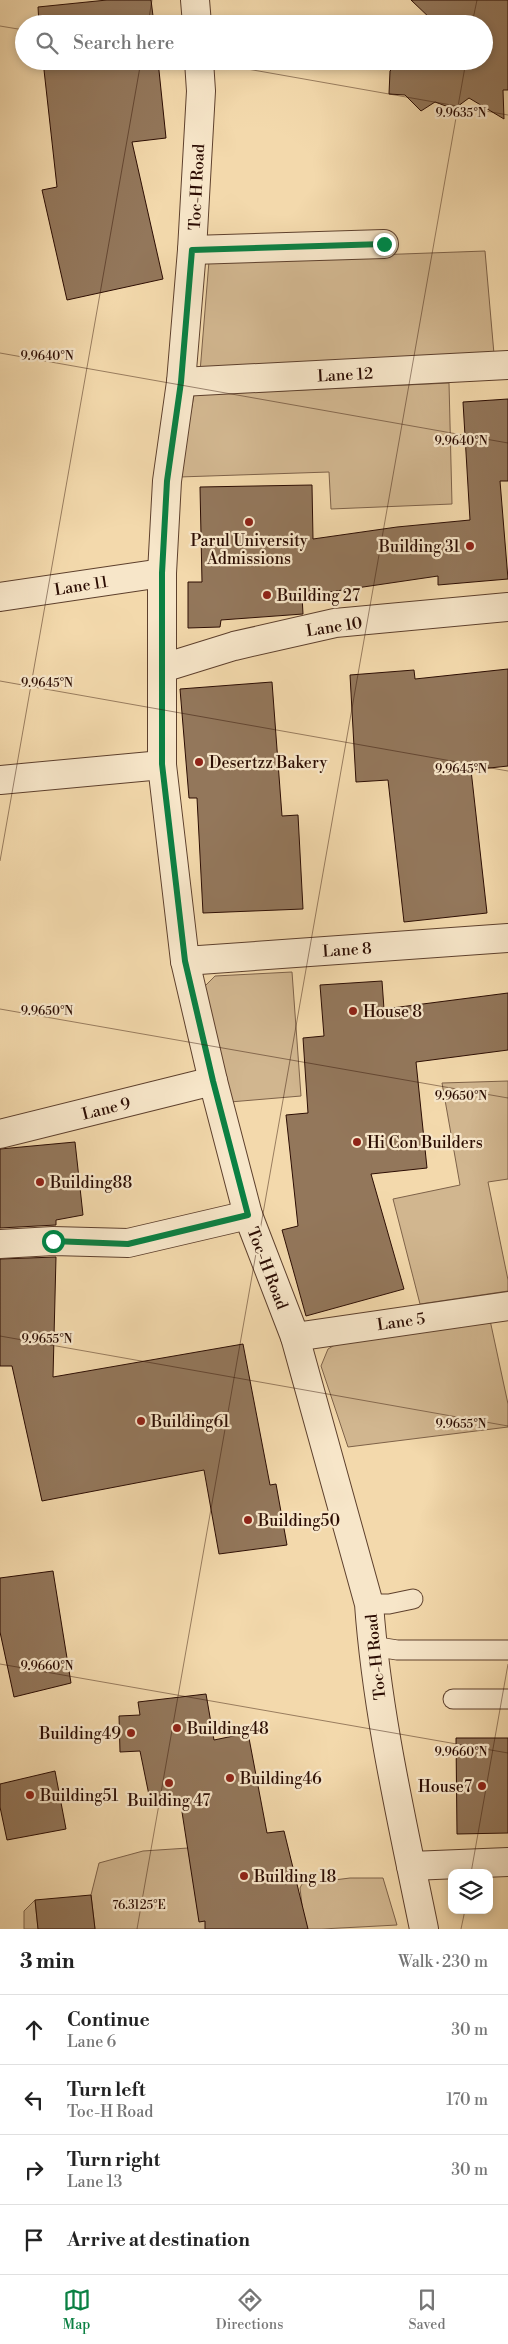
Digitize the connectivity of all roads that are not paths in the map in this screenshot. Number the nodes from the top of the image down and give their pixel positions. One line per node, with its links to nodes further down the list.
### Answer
1 (195, 0): 2 (street)
2 (196, 15)
3 (200, 70): 5 (street, Toc-H Road)
4 (384, 244): 5 (street)
5 (192, 250): 7 (street, Toc-H Road)
6 (508, 365): 7 (street, Lane 12)
7 (181, 382): 8 (street, Toc-H Road)
8 (162, 573): 9 (street, Lane 11); 11 (street, Toc-H Road)
9 (0, 598)
10 (508, 607): 11 (street, Lane 10)
11 (163, 668): 12 (street, Toc-H Road)
12 (162, 764): 13 (street); 15 (street, Toc-H Road)
13 (0, 780)
14 (508, 938): 15 (street, Lane 8)
15 (185, 961): 16 (street, Toc-H Road)
16 (213, 1081): 17 (street, Lane 9); 18 (street, Toc-H Road)
17 (0, 1134)
18 (248, 1215): 19 (street); 21 (street, Toc-H Road)
19 (0, 1244)
20 (508, 1306): 21 (street, Lane 5)
21 (295, 1337): 23 (street, Toc-H Road)
22 (413, 1599): 23 (lane)
23 (369, 1604): 24 (street, Toc-H Road)
24 (372, 1646): 25 (lane); 29 (street, Toc-H Road)
25 (508, 1650)
26 (453, 1698): 27 (lane)
27 (508, 1699)
28 (508, 1862): 29 (street)
29 (411, 1866): 30 (street, Toc-H Road)
30 (424, 1929)

